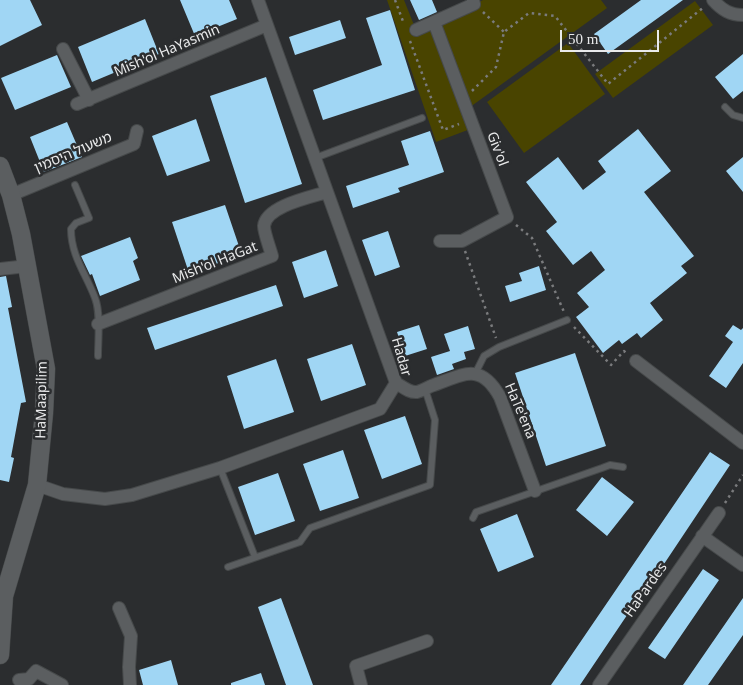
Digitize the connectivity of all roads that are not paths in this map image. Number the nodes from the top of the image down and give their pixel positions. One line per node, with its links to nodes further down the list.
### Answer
1 (258, 0): 6 (street, Hadar)
2 (474, 2): 5 (street)
3 (709, 3): 4 (street)
4 (743, 15)
5 (434, 22): 7 (street); 18 (street, Giv'ol)
6 (267, 25): 8 (street, Mish'ol HaYasmin); 13 (street, Hadar)
7 (409, 29)
8 (63, 49)
9 (725, 107): 11 (lane)
10 (422, 118): 13 (lane)
11 (743, 118)
12 (137, 131): 17 (street, משעול היסמין)
13 (315, 158): 16 (street, Hadar)
14 (1, 170): 17 (street, HaMaapilim)
15 (75, 185): 22 (lane)
16 (327, 192): 22 (street, Mish'ol HaGat); 26 (street, Hadar)
17 (11, 195): 19 (street, HaMaapilim)
18 (440, 241)
19 (27, 266): 20 (street); 31 (street, HaMaapilim)
20 (0, 270)
21 (567, 320): 25 (lane)
22 (98, 324): 23 (lane)
23 (98, 356)
24 (636, 361): 28 (street)
25 (475, 374): 27 (street); 32 (street, HaTe'ena)
26 (396, 383): 27 (street); 30 (street, Hadar)
27 (426, 389): 36 (lane)
28 (743, 443)
29 (623, 467): 32 (lane)
30 (220, 468): 31 (street, Hadar); 36 (lane)
31 (37, 485): 39 (street, HaMaapilim)
32 (536, 491): 34 (lane)
33 (718, 513): 35 (street, HaPardes)
34 (473, 518)
35 (699, 541): 37 (street); 45 (street, HaPardes)
36 (255, 557): 38 (lane)
37 (743, 565)
38 (228, 567)
39 (5, 572): 40 (street, HaMaapilim)
40 (2, 599): 43 (street, HaMaapilim)
41 (119, 608): 47 (street)
42 (427, 641): 48 (street)
43 (0, 655)
44 (18, 680): 46 (street)
45 (601, 684)
46 (62, 685)
47 (130, 685)
48 (361, 685)

